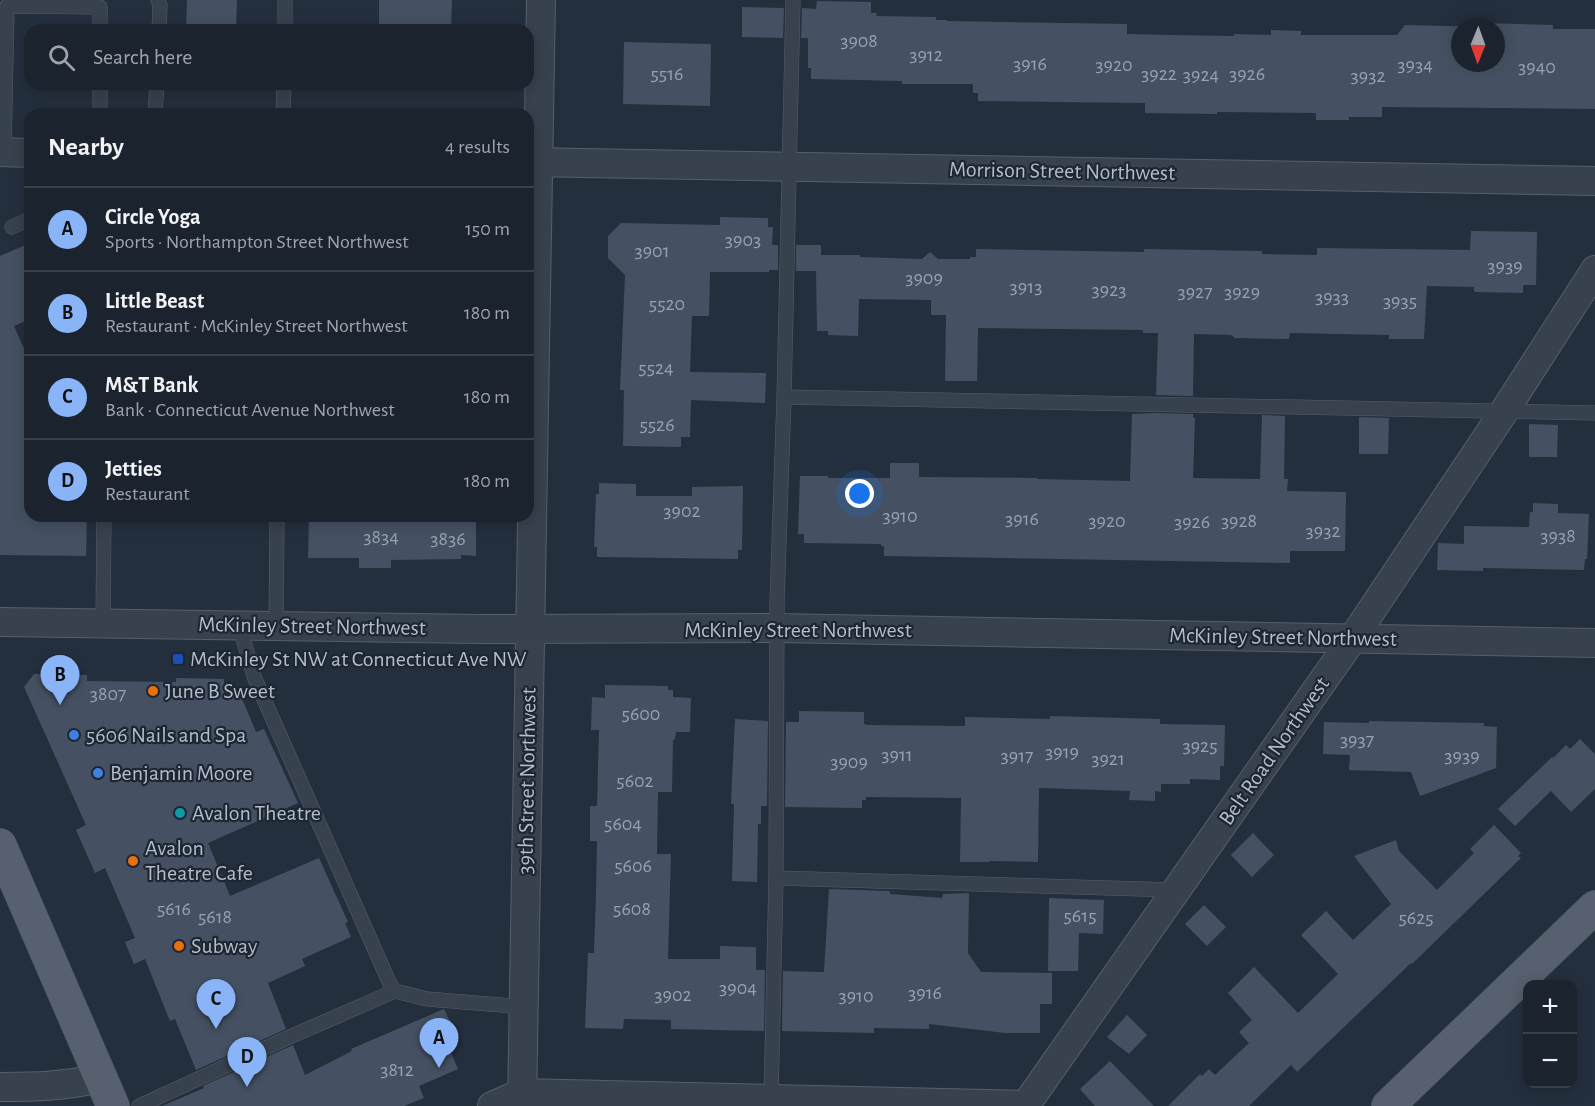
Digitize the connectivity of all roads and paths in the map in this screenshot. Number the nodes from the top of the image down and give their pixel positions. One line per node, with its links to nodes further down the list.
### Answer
1 (158, 0): 6 (lane)
2 (285, 0): 7 (lane)
3 (541, 0): 14 (street, 39th Street Northwest)
4 (793, 0): 17 (lane)
5 (100, 24): 15 (lane)
6 (159, 24)
7 (285, 24)
8 (100, 90): 11 (lane)
9 (157, 90): 12 (lane)
10 (284, 90): 13 (lane)
11 (100, 108)
12 (155, 108)
13 (284, 108)
14 (534, 142)
15 (11, 152)
16 (534, 162): 17 (street, Morrison Street Northwest)
17 (789, 166): 18 (street, Morrison Street Northwest); 22 (lane)
18 (1595, 181)
19 (24, 222): 20 (lane)
20 (12, 227)
21 (1595, 270): 23 (street, Belt Road Northwest)
22 (784, 397): 23 (lane); 32 (lane)
23 (1505, 410): 24 (lane); 34 (street, Belt Road Northwest)
24 (1595, 413)
25 (105, 522): 29 (lane)
26 (277, 522): 31 (lane)
27 (531, 522): 33 (street, 39th Street Northwest)
28 (0, 622): 29 (street, McKinley Street Northwest)
29 (103, 623): 30 (street, McKinley Street Northwest)
30 (239, 625): 31 (street, McKinley Street Northwest); 40 (lane)
31 (276, 626): 33 (street, McKinley Street Northwest)
32 (777, 628): 33 (street, McKinley Street Northwest); 34 (street, McKinley Street Northwest); 37 (lane)
33 (530, 629): 41 (street, 39th Street Northwest)
34 (1353, 638): 35 (street, McKinley Street Northwest); 38 (street, Belt Road Northwest)
35 (1595, 642)
36 (0, 845): 43 (main road)
37 (776, 878): 38 (lane); 45 (lane)
38 (1176, 890): 48 (street, Belt Road Northwest)
39 (1595, 907): 49 (main road)
40 (395, 991): 41 (lane); 46 (lane)
41 (524, 1007): 44 (street, 39th Street Northwest)
42 (0, 1087): 43 (street)
43 (107, 1092)
44 (522, 1100): 45 (street); 47 (street)
45 (771, 1100): 48 (street)
46 (139, 1106)
47 (492, 1106)
48 (1025, 1106)
49 (1388, 1106)

